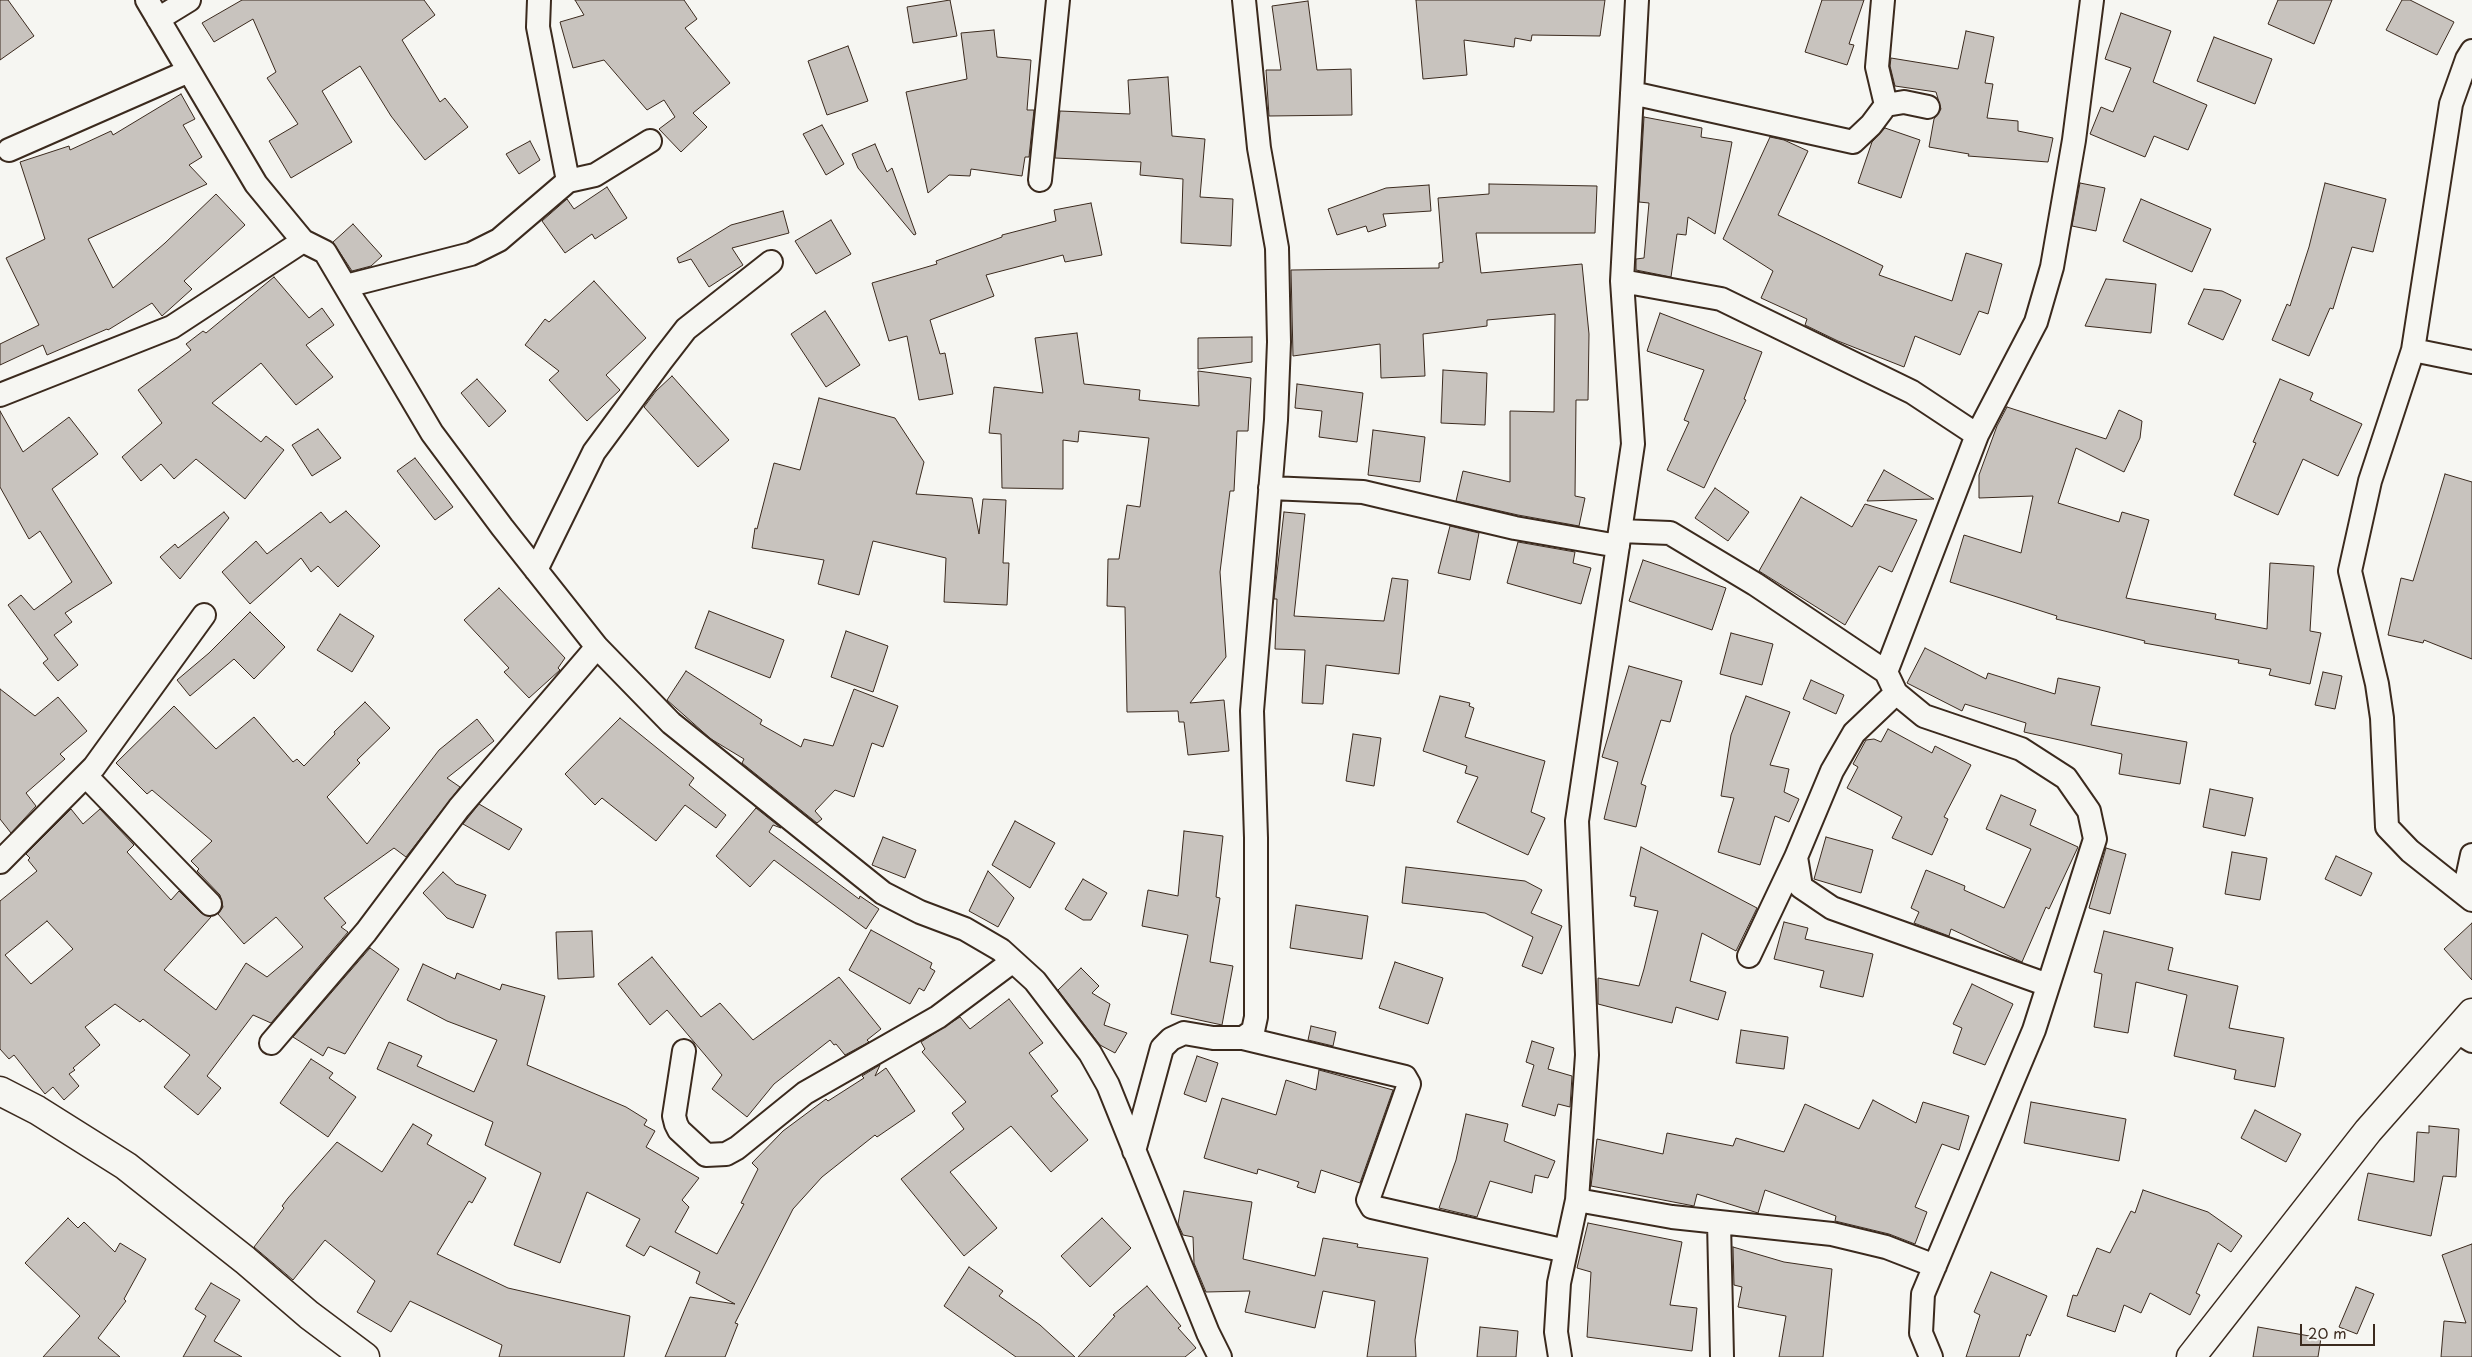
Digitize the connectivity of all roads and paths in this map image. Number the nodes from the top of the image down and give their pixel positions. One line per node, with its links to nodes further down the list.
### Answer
1 (189, 0): 8 (street)
2 (539, 0): 17 (street)
3 (1058, 0): 16 (street)
4 (1244, 0): 26 (street)
5 (1636, 0): 11 (street)
6 (1883, 0): 12 (street)
7 (2092, 0): 25 (street)
8 (153, 9): 10 (street)
9 (2472, 51): 22 (street)
10 (189, 71): 15 (street); 18 (street)
11 (1632, 93): 12 (street); 20 (street)
12 (1886, 105): 13 (street)
13 (1928, 107)
14 (650, 141): 17 (street)
15 (9, 150)
16 (1040, 180)
17 (568, 181): 21 (street)
18 (304, 240): 21 (street); 24 (street)
19 (771, 262): 28 (street)
20 (1622, 281): 25 (street); 27 (street)
21 (346, 286): 28 (street)
22 (2413, 350): 23 (street); 37 (street)
23 (2472, 362)
24 (0, 395)
25 (1977, 435): 31 (street)
26 (1270, 488): 27 (street); 43 (street)
27 (1619, 538): 31 (street); 48 (street)
28 (536, 570): 30 (street)
29 (204, 615): 33 (street)
30 (597, 647): 40 (street); 44 (street)
31 (1886, 672): 32 (street)
32 (1896, 693): 35 (street); 41 (street)
33 (86, 776): 36 (street); 38 (street)
34 (2472, 855): 37 (street)
35 (1796, 857): 39 (street); 41 (street)
36 (0, 862)
37 (2468, 896)
38 (210, 904)
39 (1749, 956)
40 (1012, 961): 45 (street); 47 (street)
41 (2048, 985): 51 (street)
42 (2467, 1029): 57 (street)
43 (1243, 1038): 47 (street); 50 (street)
44 (271, 1042)
45 (684, 1051)
46 (0, 1091): 52 (street)
47 (1134, 1152): 53 (street)
48 (1577, 1200): 49 (street); 50 (street)
49 (1719, 1222): 51 (street); 55 (street)
50 (1566, 1251): 54 (street)
51 (1935, 1266): 56 (street)
52 (365, 1357)
53 (1220, 1357)
54 (1560, 1357)
55 (1722, 1357)
56 (1931, 1357)
57 (2191, 1357)

